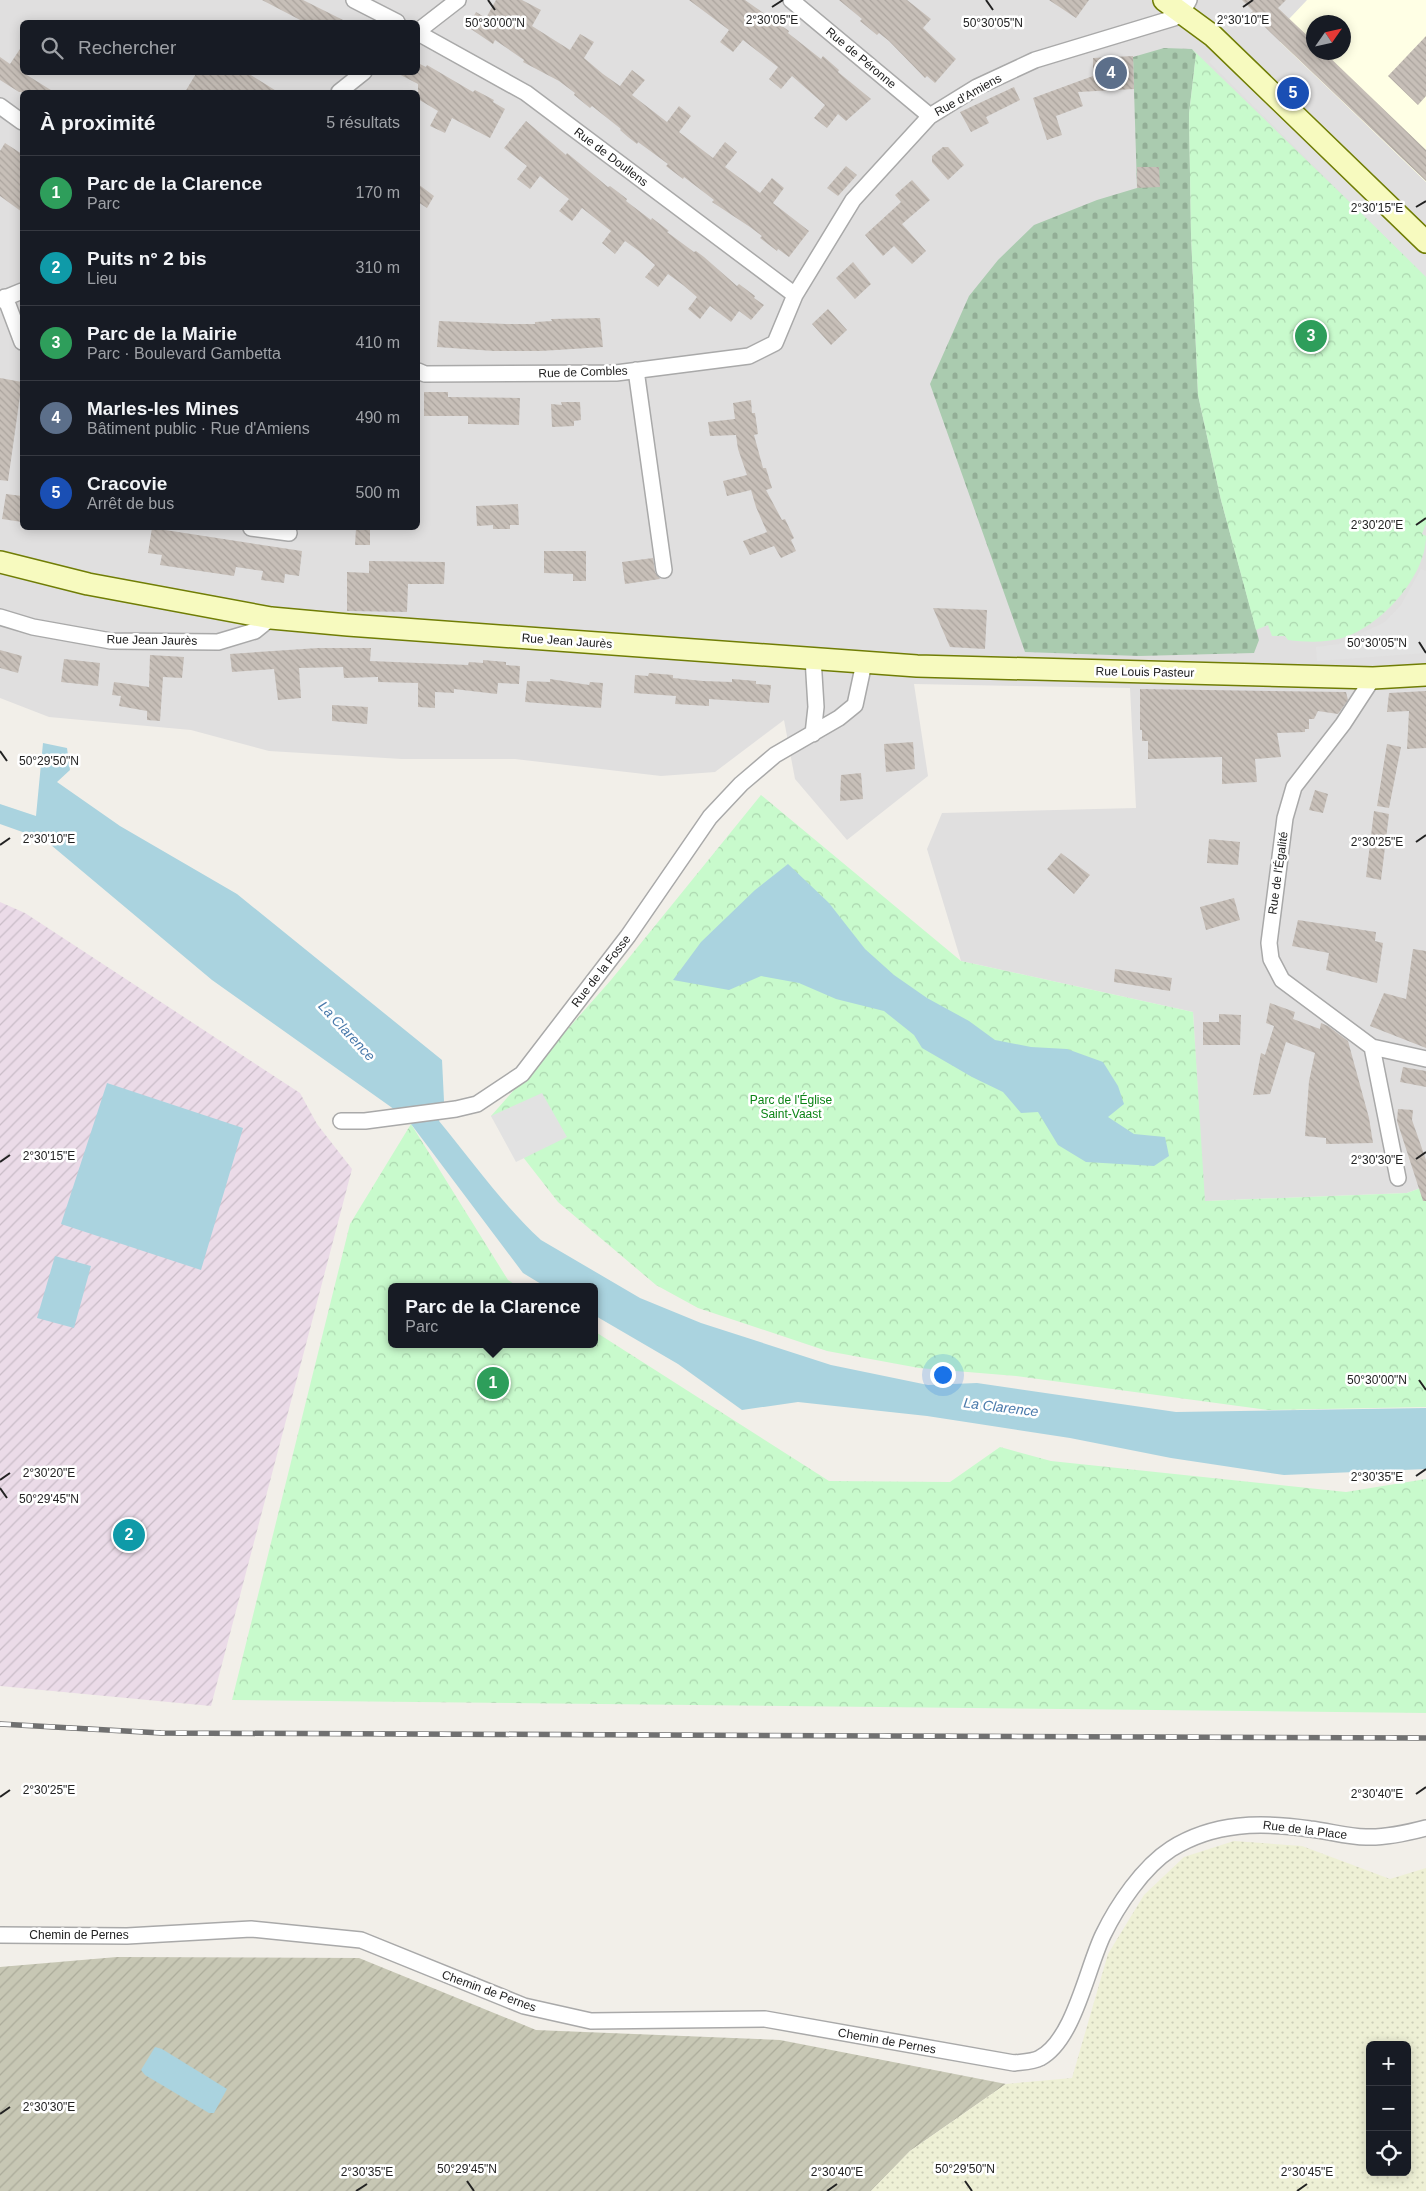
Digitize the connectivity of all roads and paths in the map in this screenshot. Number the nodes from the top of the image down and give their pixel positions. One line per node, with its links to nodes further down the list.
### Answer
1 (354, 0): 6 (street)
2 (458, 0): 7 (street)
3 (791, 0): 12 (street, Rue de Péronne)
4 (1164, 0): 5 (main road)
5 (1186, 6): 12 (street, Rue d'Amiens); 14 (main road)
6 (393, 20)
7 (420, 30)
8 (420, 33): 16 (street, Rue de Doullens)
9 (360, 75): 10 (street)
10 (341, 90)
11 (0, 106): 13 (street)
12 (930, 116): 16 (street, Rue d'Amiens)
13 (20, 121)
14 (1426, 242)
15 (20, 292): 17 (street)
16 (795, 295): 19 (street, Rue d'Amiens)
17 (3, 298): 18 (street)
18 (20, 337)
19 (775, 343): 20 (street, Rue de Combles)
20 (636, 370): 21 (street, Rue de Combles); 25 (street)
21 (420, 372)
22 (266, 530): 23 (street)
23 (289, 533)
24 (0, 562): 27 (main road, Rue Jean Jaurès)
25 (664, 570)
26 (0, 617): 27 (street, Rue Jean Jaurès)
27 (270, 618): 28 (main road, Rue Jean Jaurès)
28 (813, 658): 29 (main road, Rue Jean Jaurès); 32 (street)
29 (864, 662): 31 (main road, Rue Louis Pasteur); 32 (street, Rue de la Fosse)
30 (1426, 675): 31 (main road, Rue Louis Pasteur)
31 (1373, 678): 33 (street, Rue de l'Égalité)
32 (813, 734): 35 (street, Rue de la Fosse)
33 (1372, 1048): 34 (street); 36 (street)
34 (1426, 1059)
35 (341, 1121)
36 (1398, 1178)
37 (1426, 1828): 39 (street, Rue de la Place)
38 (0, 1935): 39 (street, Chemin de Pernes)
39 (1039, 2059)

